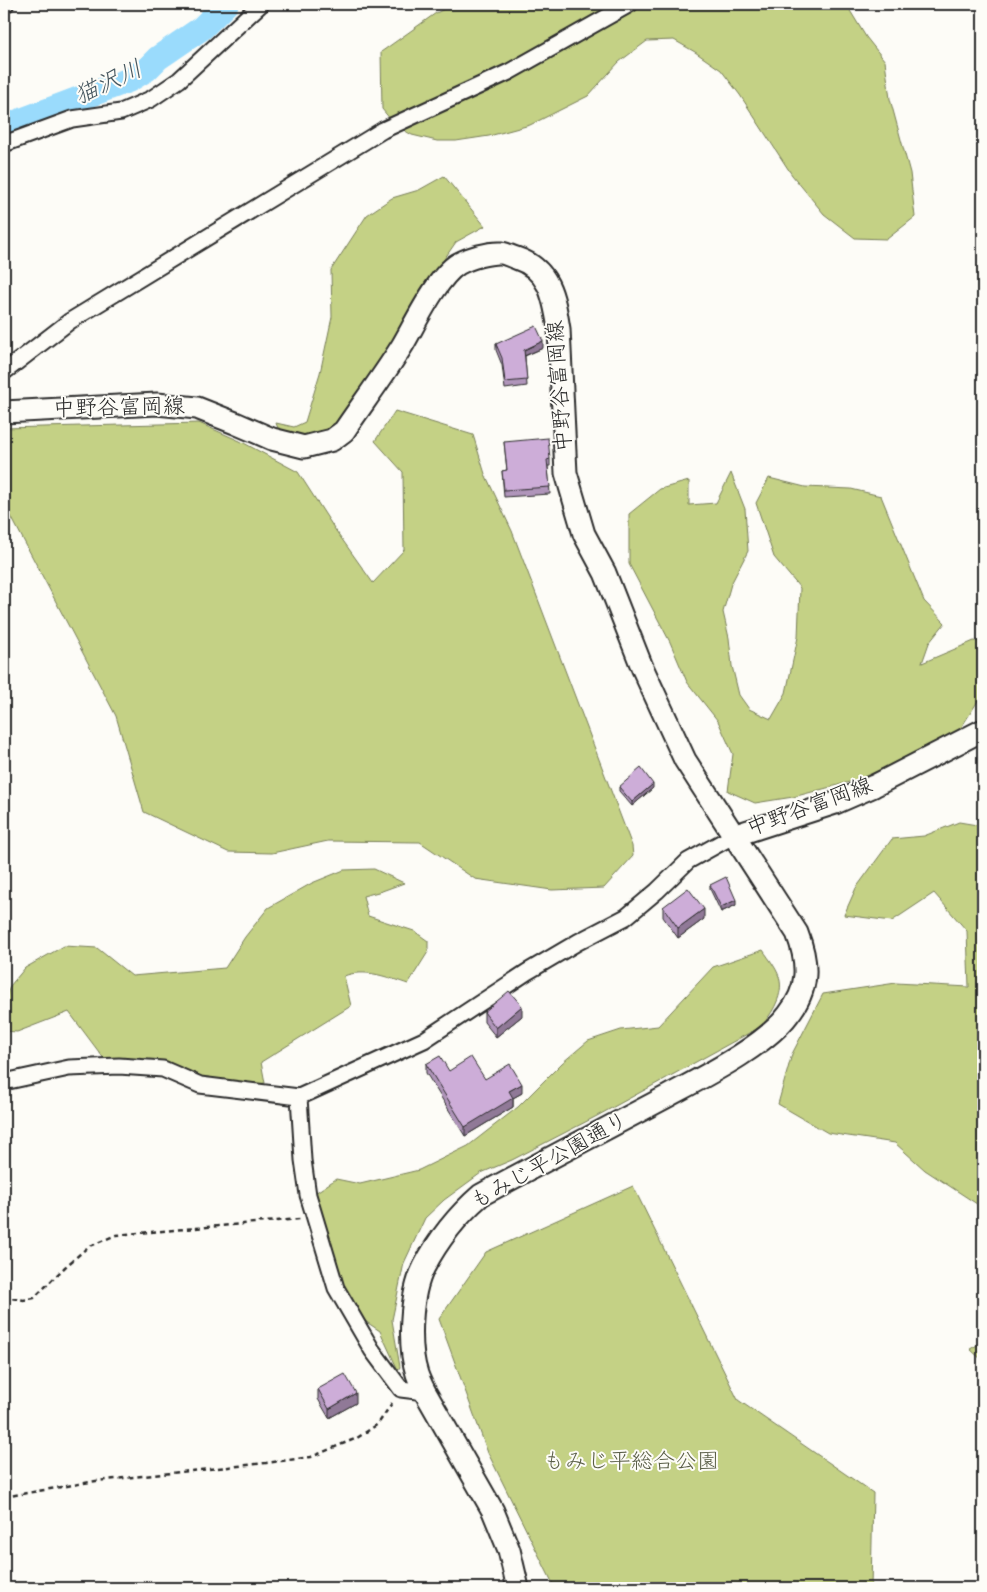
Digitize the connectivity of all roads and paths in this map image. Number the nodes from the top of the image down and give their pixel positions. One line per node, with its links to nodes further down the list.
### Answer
1 (260, 4): 3 (street)
2 (630, 4): 4 (street)
3 (4, 144)
4 (4, 372)
5 (4, 412): 7 (main road, 中野谷富岡線)
6 (983, 730): 7 (main road, 中野谷富岡線)
7 (733, 836): 9 (street); 13 (main road, もみじ平公園通り)
8 (4, 1082): 9 (street)
9 (299, 1097): 10 (street)
10 (315, 1218): 11 (path); 12 (street)
11 (4, 1295)
12 (401, 1389): 13 (street); 14 (path)
13 (425, 1392): 15 (main road, もみじ平公園通り)
14 (4, 1497)
15 (518, 1588)

